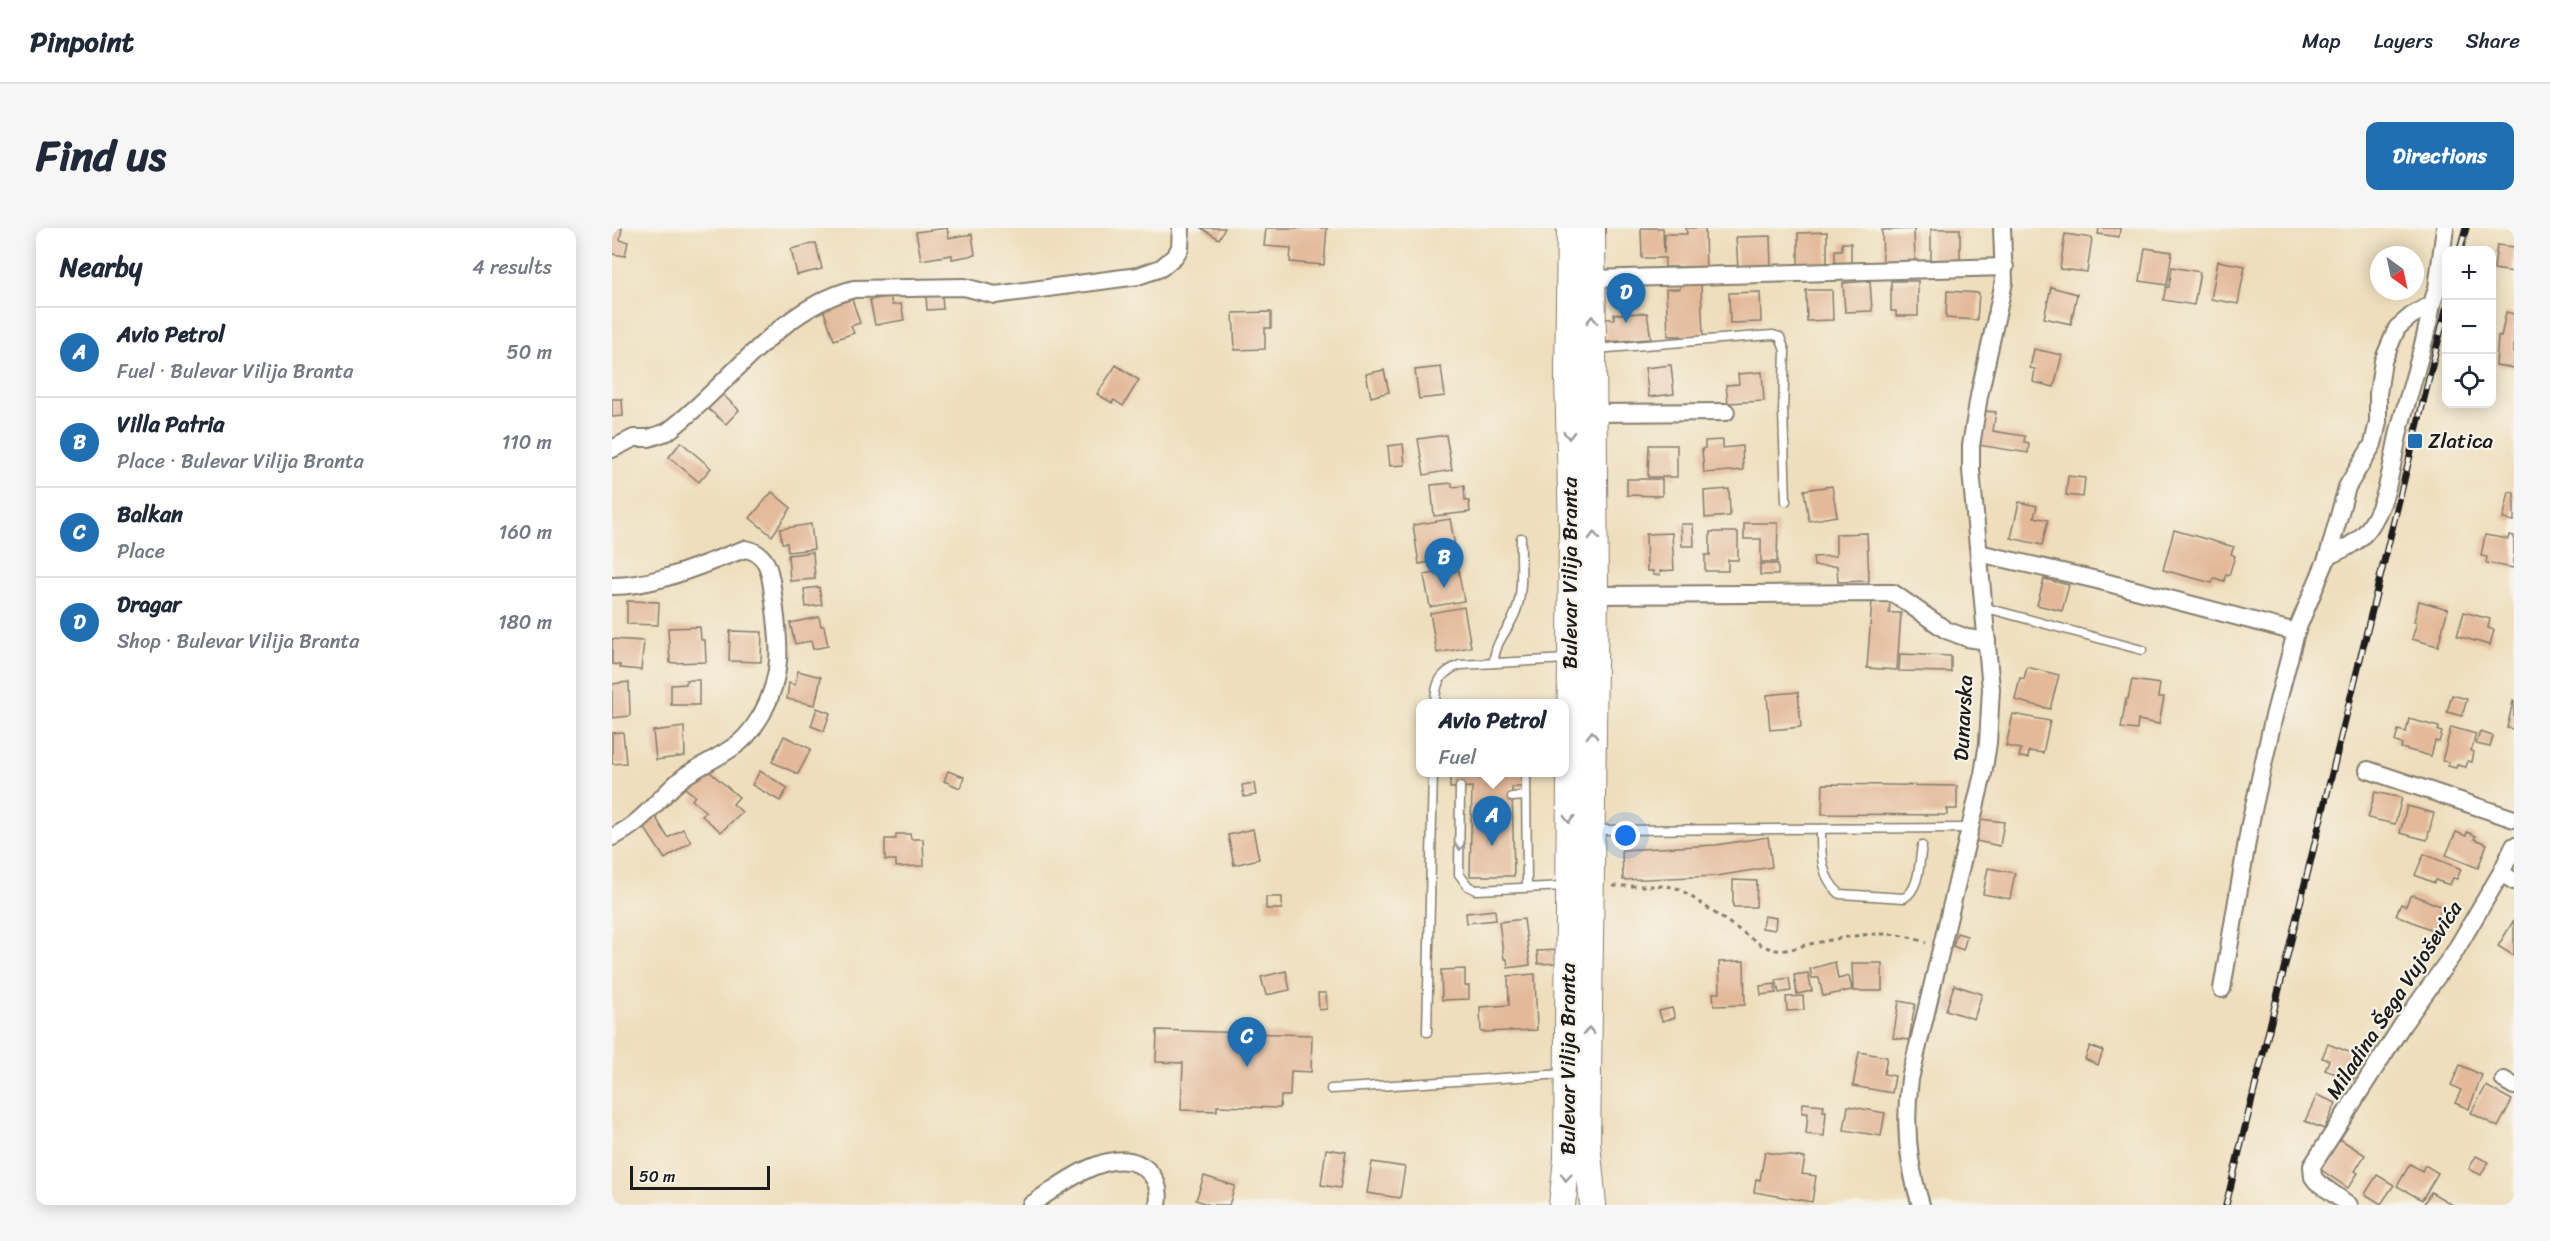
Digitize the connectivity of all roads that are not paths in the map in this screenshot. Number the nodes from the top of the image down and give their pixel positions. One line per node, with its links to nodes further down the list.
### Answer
1 (1181, 228): 12 (street)
2 (1570, 228): 23 (main road, Bulevar Vilija Branta, one-way to 23)
3 (1592, 228): 7 (main road, Bulevar Vilija Branta)
4 (2002, 228): 6 (street, Dunavska)
5 (2445, 228): 8 (street)
6 (2005, 267): 7 (street); 15 (street, Dunavska)
7 (1591, 279): 9 (main road, Bulevar Vilija Branta, one-way to 7)
8 (2432, 304): 16 (street); 16 (street)
9 (1592, 349): 11 (main road, Bulevar Vilija Branta); 13 (lane)
10 (1726, 412): 11 (street)
11 (1593, 414): 18 (main road, Bulevar Vilija Branta, one-way to 11)
12 (612, 449)
13 (1786, 501)
14 (1521, 538): 24 (lane)
15 (1979, 553): 19 (street, Dunavska); 20 (street)
16 (2328, 556): 20 (street)
17 (612, 586): 40 (street)
18 (1594, 595): 21 (street); 39 (main road, Bulevar Vilija Branta, one-way to 18)
19 (1983, 607): 21 (street, Dunavska); 22 (lane)
20 (2296, 632): 46 (street)
21 (1987, 641): 37 (street, Dunavska)
22 (2142, 651)
23 (1570, 659): 24 (lane); 26 (main road, Bulevar Vilija Branta)
24 (1494, 663): 25 (lane)
25 (1435, 699)
26 (1568, 699)
27 (1569, 751): 44 (main road, Bulevar Vilija Branta, one-way to 44)
28 (2368, 770): 36 (street)
29 (1433, 777): 47 (lane)
30 (1526, 777): 32 (lane)
31 (1460, 787): 34 (lane)
32 (1526, 796): 33 (lane); 45 (lane)
33 (1512, 797)
34 (1460, 799): 35 (lane); 45 (lane, one-way to 45)
35 (1472, 799)
36 (2514, 819)
37 (1970, 828): 38 (lane); 54 (street, Dunavska)
38 (1821, 829): 39 (lane); 41 (lane)
39 (1591, 830): 44 (main road, Bulevar Vilija Branta)
40 (612, 837)
41 (1922, 846)
42 (2514, 846): 43 (street, Miladina Šega Vujoševića)
43 (2507, 877): 55 (street, Miladina Šega Vujoševića)
44 (1580, 886): 45 (lane); 48 (main road, Bulevar Vilija Branta); 53 (main road, Bulevar Vilija Branta, one-way to 44)
45 (1527, 887)
46 (2222, 989)
47 (1427, 1032)
48 (1568, 1074): 49 (lane); 52 (main road, Bulevar Vilija Branta, one-way to 52)
49 (1331, 1089)
50 (1031, 1205): 51 (street)
51 (1158, 1205)
52 (1562, 1205)
53 (1593, 1205)
54 (1922, 1205)
55 (2349, 1205)

